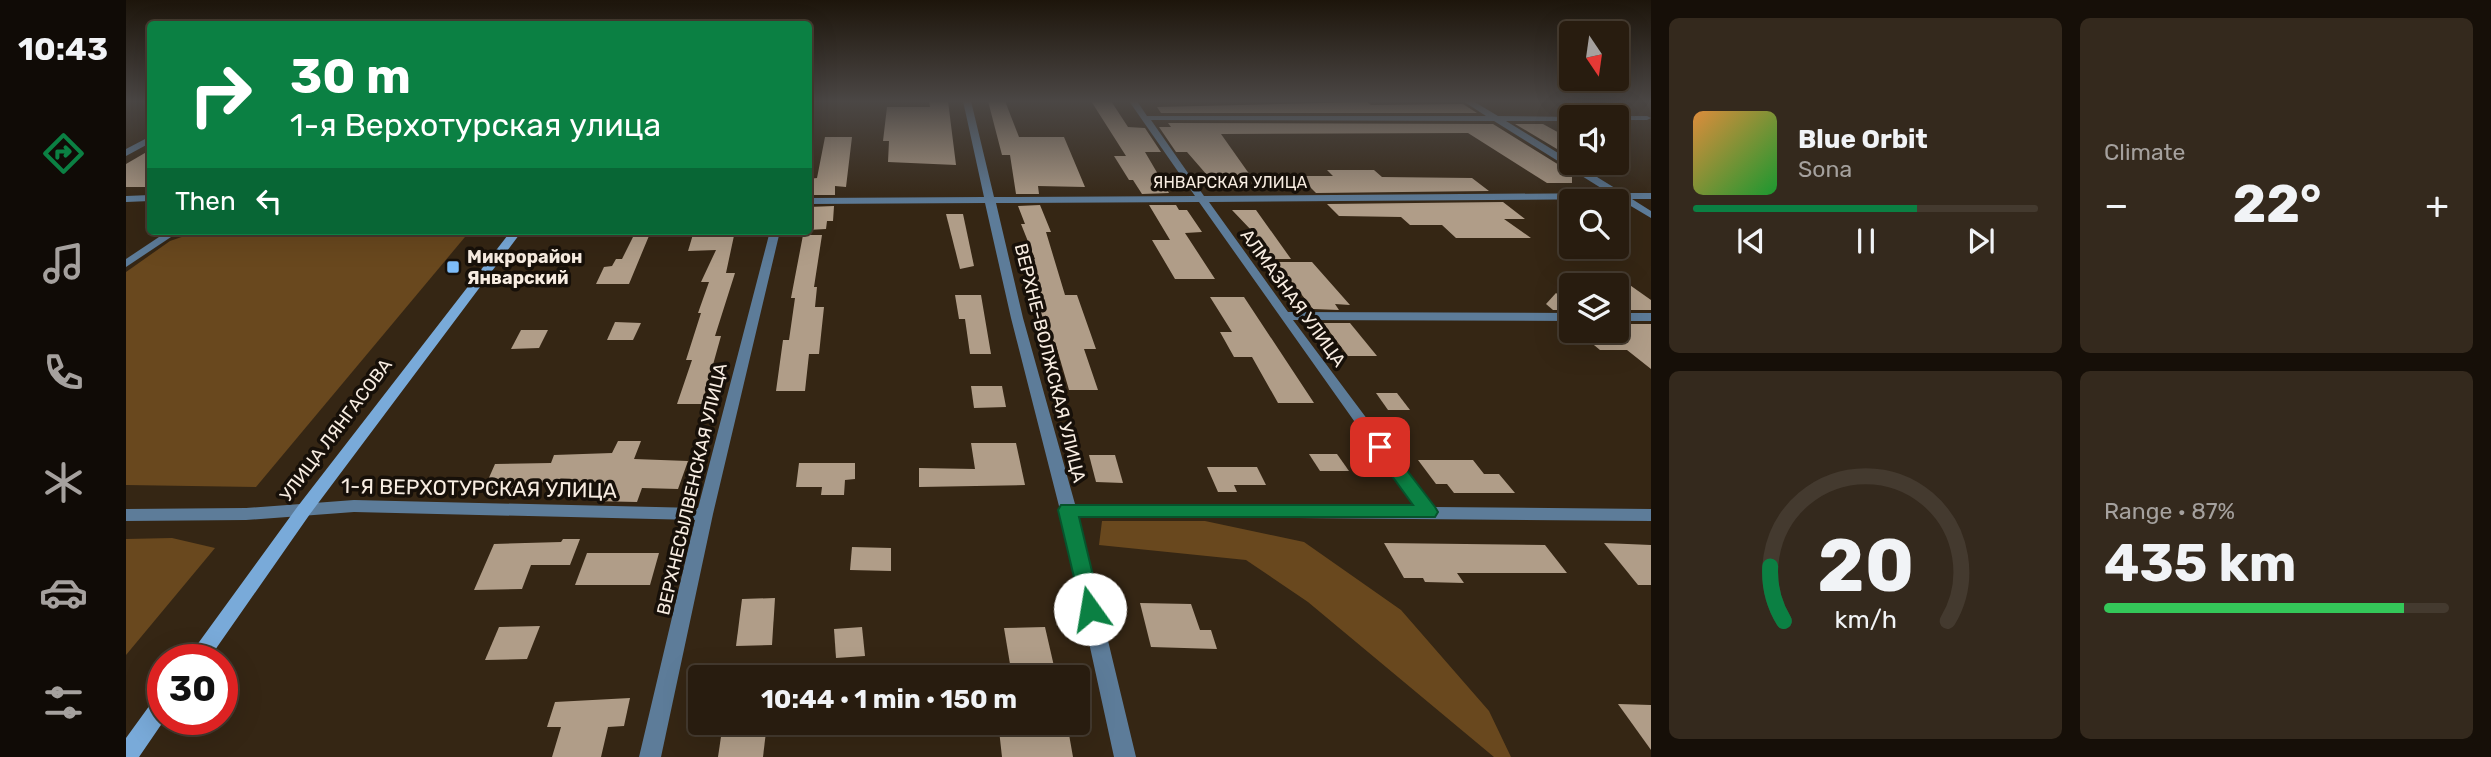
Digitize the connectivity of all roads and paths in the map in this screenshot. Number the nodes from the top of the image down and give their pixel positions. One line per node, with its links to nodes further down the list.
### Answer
1 (975, 136): 13 (street, ВЕРХНЕ-ВОЛЖСКАЯ УЛИЦА)
2 (1157, 136): 11 (street, АЛМАЗНАЯ УЛИЦА)
3 (1524, 136): 6 (street)
4 (147, 142): 5 (street)
5 (126, 153)
6 (1609, 189)
7 (1559, 196): 11 (street, ЯНВАРСКАЯ УЛИЦА)
8 (1629, 196): 9 (street, ЯНВАРСКАЯ УЛИЦА)
9 (1651, 196)
10 (147, 198): 12 (street)
11 (1201, 198): 13 (street, ЯНВАРСКАЯ УЛИЦА); 21 (street, АЛМАЗНАЯ УЛИЦА)
12 (126, 199)
13 (989, 199): 14 (street, ЯНВАРСКАЯ УЛИЦА); 26 (street, ВЕРХНЕ-ВОЛЖСКАЯ УЛИЦА)
14 (812, 201)
15 (1629, 202): 16 (street)
16 (1651, 215)
17 (169, 235): 20 (street)
18 (514, 235): 25 (main road, УЛИЦА ЛЯНГАСОВА)
19 (774, 235): 28 (street, ВЕРХНЕСЫЛВЕНСКАЯ УЛИЦА)
20 (126, 264)
21 (1284, 316): 22 (street); 27 (street, АЛМАЗНАЯ УЛИЦА)
22 (1559, 317)
23 (1629, 317): 24 (street)
24 (1651, 317)
25 (304, 510): 28 (street, 1-Я ВЕРХОТУРСКАЯ УЛИЦА); 29 (street, 1-Я ВЕРХОТУРСКАЯ УЛИЦА); 31 (main road, УЛИЦА ЛЯНГАСОВА)
26 (1068, 510): 27 (street); 35 (street, ВЕРХНЕ-ВОЛЖСКАЯ УЛИЦА)
27 (1428, 512): 30 (street)
28 (705, 514): 34 (street, ВЕРХНЕСЫЛВЕНСКАЯ УЛИЦА)
29 (126, 515)
30 (1651, 515)
31 (208, 644)
32 (147, 727): 33 (main road)
33 (126, 756)
34 (650, 757)
35 (1125, 757)

